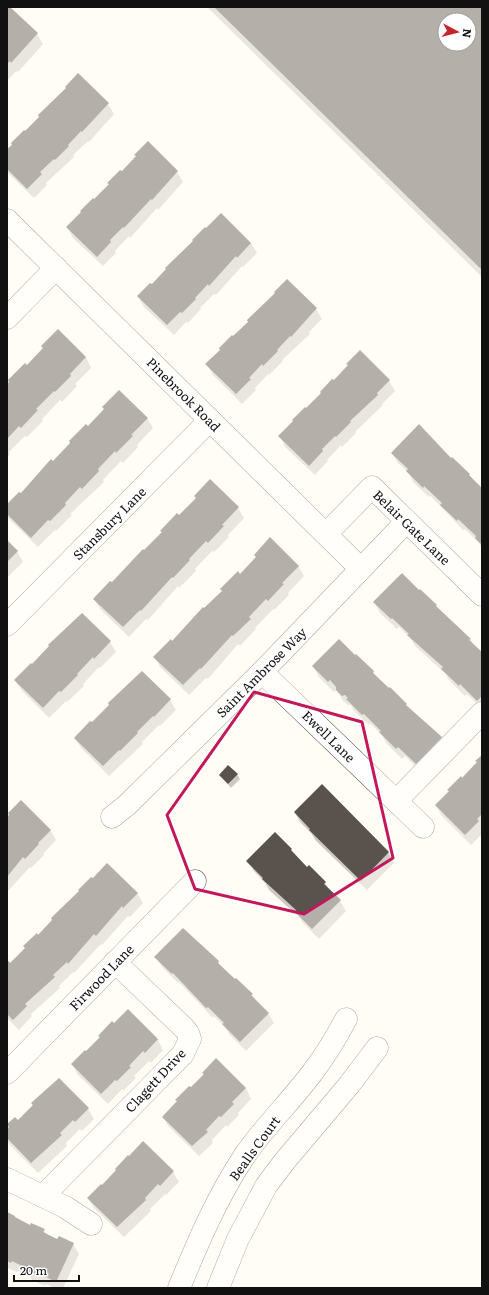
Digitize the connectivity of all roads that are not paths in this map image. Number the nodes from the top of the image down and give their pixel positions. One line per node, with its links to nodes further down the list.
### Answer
1 (7, 220): 2 (street, Pinebrook Road)
2 (56, 268): 3 (street); 4 (street, Pinebrook Road)
3 (7, 318)
4 (210, 420): 6 (street, Pinebrook Road); 9 (street, Stansbury Lane)
5 (406, 522): 6 (street, Belair Gate Lane); 7 (street, Saint Ambrose Way); 8 (street, Belair Gate Lane)
6 (326, 534): 7 (street, Pinebrook Road)
7 (361, 569): 10 (street, Saint Ambrose Way)
8 (482, 596)
9 (7, 625)
10 (262, 672): 12 (street, Ewell Lane); 13 (street, Saint Ambrose Way)
11 (482, 713): 12 (street)
12 (396, 801): 14 (street, Ewell Lane)
13 (112, 817)
14 (423, 827)
15 (195, 881): 16 (street, Firwood Lane)
16 (115, 962): 19 (street, Firwood Lane); 21 (street, Clagett Drive)
17 (346, 1019): 23 (street, Bealls Court)
18 (377, 1048): 24 (street)
19 (7, 1073)
20 (7, 1180): 21 (street)
21 (43, 1196): 22 (street)
22 (91, 1224)
23 (179, 1288)
24 (218, 1288)

